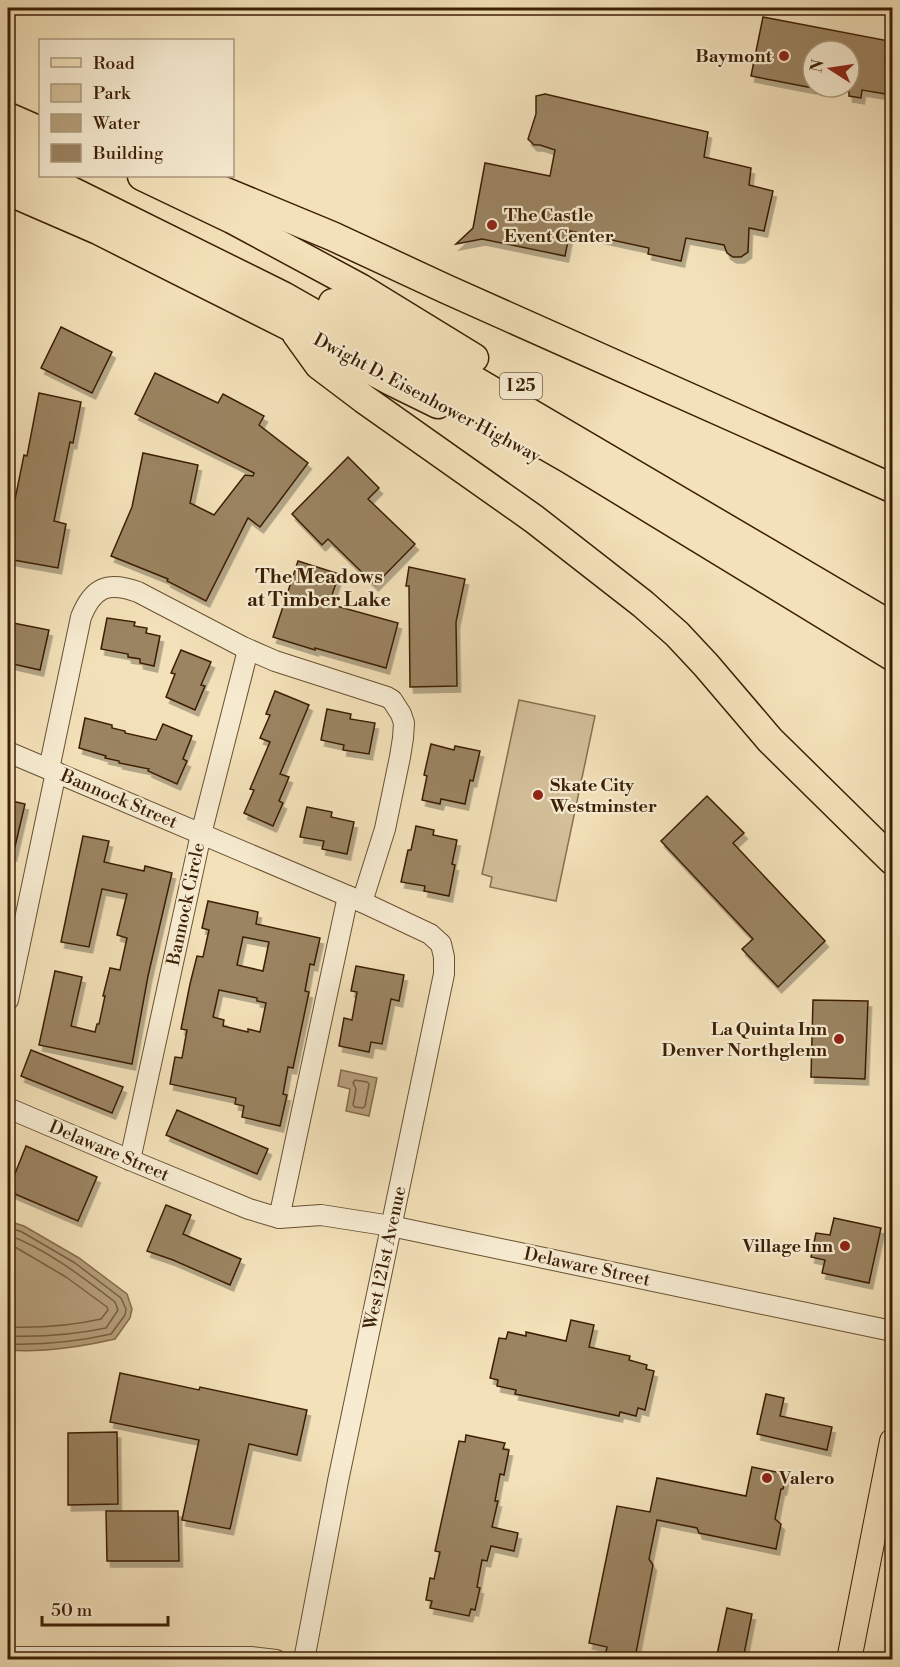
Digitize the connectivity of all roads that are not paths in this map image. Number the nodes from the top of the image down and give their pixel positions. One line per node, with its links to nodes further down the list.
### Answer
1 (8, 117): 2 (highway)
2 (39, 131)
3 (8, 141): 4 (highway)
4 (39, 157)
5 (8, 163): 6 (highway)
6 (39, 177)
7 (40, 177): 17 (highway)
8 (80, 177): 15 (highway)
9 (144, 177): 14 (highway, I 25)
10 (153, 177): 13 (highway)
11 (8, 191): 12 (highway, Dwight D. Eisenhower Highway)
12 (291, 327): 18 (highway, Dwight D. Eisenhower Highway); 22 (highway)
13 (892, 488)
14 (892, 609)
15 (892, 626)
16 (248, 650): 20 (street); 21 (street, Bannock Circle); 23 (street)
17 (892, 656)
18 (892, 671)
19 (8, 752): 20 (street, Bannock Street)
20 (52, 771): 21 (street, Bannock Street); 24 (street)
21 (201, 834): 23 (street, Bannock Street); 26 (street, Bannock Circle)
22 (892, 860)
23 (355, 899): 27 (street); 28 (street, West 121st Avenue)
24 (8, 1000)
25 (8, 1108): 26 (street, Delaware Street)
26 (130, 1160): 27 (street, Delaware Street)
27 (279, 1218): 28 (street, Delaware Street)
28 (391, 1226): 29 (street, Delaware Street); 33 (street, West 121st Avenue)
29 (892, 1331)
30 (892, 1441): 34 (main road)
31 (8, 1658): 32 (street)
32 (276, 1659)
33 (304, 1659)
34 (849, 1659)

